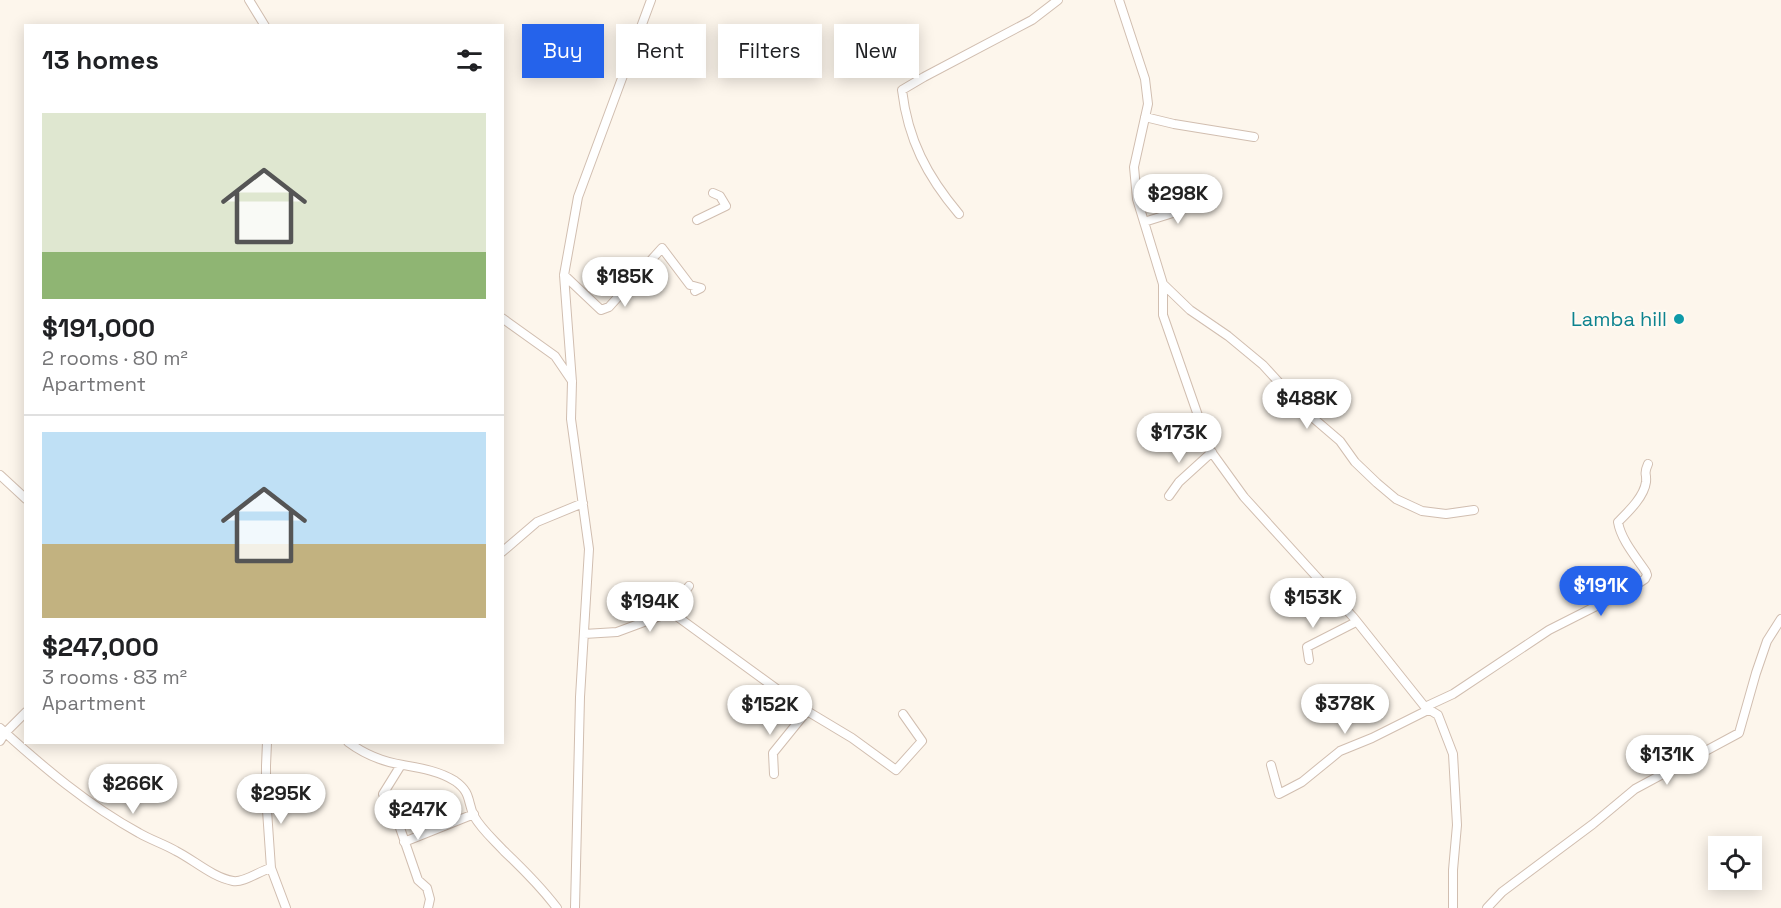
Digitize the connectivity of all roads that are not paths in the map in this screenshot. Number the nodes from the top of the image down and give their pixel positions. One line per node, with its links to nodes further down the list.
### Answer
1 (249, 0): 5 (street)
2 (651, 0): 13 (street)
3 (1058, 0): 10 (street)
4 (1119, 0): 6 (street)
5 (264, 24)
6 (1145, 117): 7 (street); 12 (street)
7 (1254, 137)
8 (713, 193): 11 (street)
9 (1195, 195): 12 (street)
10 (959, 214)
11 (697, 220)
12 (1144, 222): 14 (street)
13 (564, 274): 15 (street); 17 (street)
14 (1162, 285): 18 (street); 24 (street)
15 (695, 291)
16 (504, 319): 17 (street)
17 (572, 382): 23 (street)
18 (1212, 452): 21 (street); 29 (street)
19 (1648, 464): 32 (street)
20 (0, 475): 22 (street)
21 (1169, 496)
22 (24, 497)
23 (583, 503): 25 (street); 30 (street)
24 (1474, 510)
25 (504, 550)
26 (689, 586): 27 (street)
27 (671, 612): 30 (street); 33 (street)
28 (1781, 620): 51 (street)
29 (1356, 622): 31 (street); 32 (street)
30 (584, 634): 49 (street)
31 (1309, 660)
32 (1427, 708): 41 (street); 50 (street)
33 (807, 711): 35 (street); 42 (street)
34 (24, 714): 36 (street)
35 (903, 714)
36 (3, 730): 37 (street); 45 (street)
37 (0, 741)
38 (267, 744): 45 (street)
39 (352, 744): 40 (street)
40 (401, 765): 43 (street); 44 (street)
41 (1271, 765)
42 (774, 774)
43 (474, 814): 44 (street); 48 (street)
44 (405, 842): 47 (street)
45 (271, 868): 46 (street)
46 (286, 908)
47 (428, 908)
48 (557, 908)
49 (575, 908)
50 (1453, 908)
51 (1486, 908)

